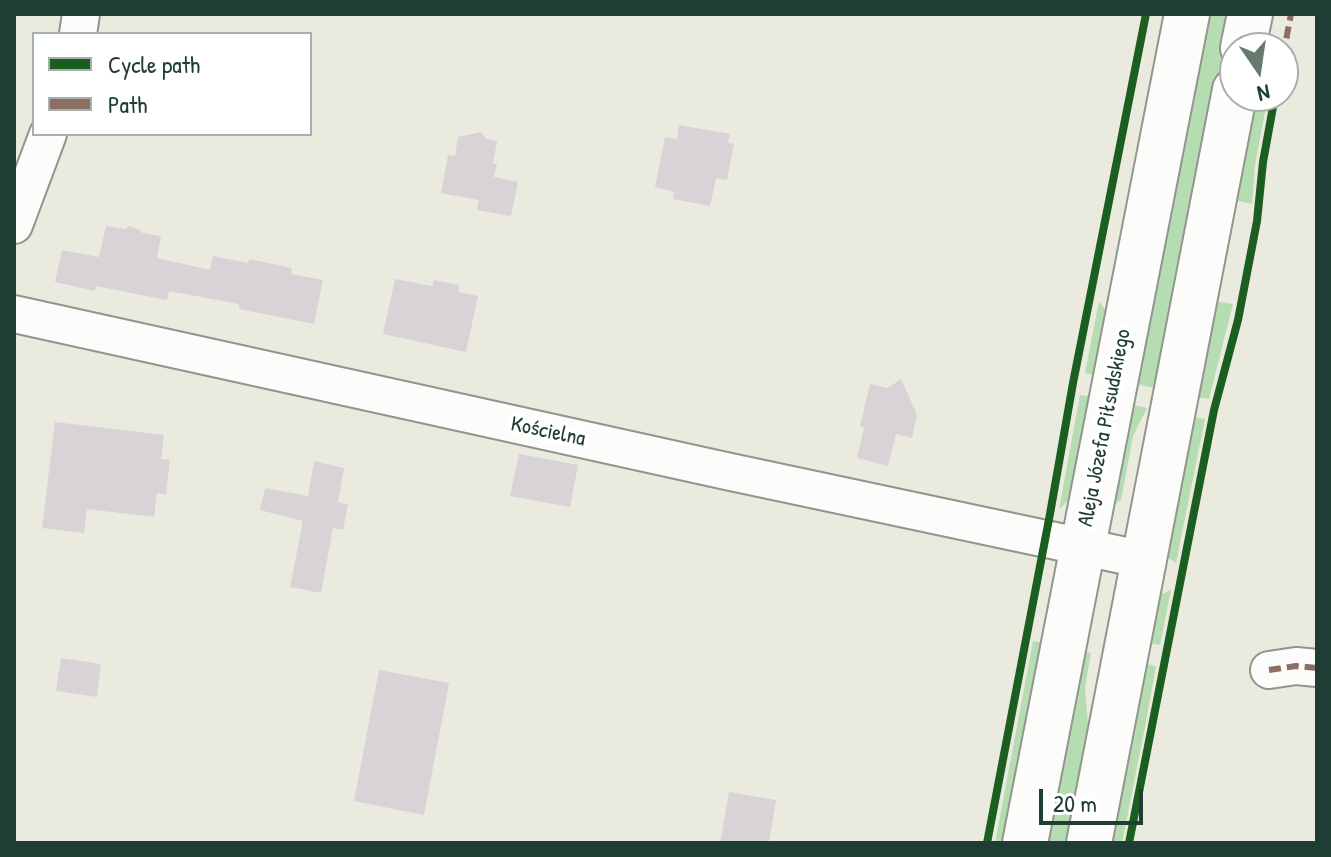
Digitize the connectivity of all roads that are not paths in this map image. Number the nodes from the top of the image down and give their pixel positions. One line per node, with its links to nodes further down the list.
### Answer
1 (1187, 14): 6 (street, Aleja Józefa Piłsudskiego)
2 (1231, 112): 7 (street)
3 (47, 136): 4 (street)
4 (14, 225)
5 (14, 314): 6 (street, Kościelna)
6 (1082, 547): 7 (street, Kościelna); 10 (street, Aleja Józefa Piłsudskiego)
7 (1145, 560): 11 (street)
8 (1317, 668): 9 (street)
9 (1269, 670)
10 (1025, 843)
11 (1089, 843)

